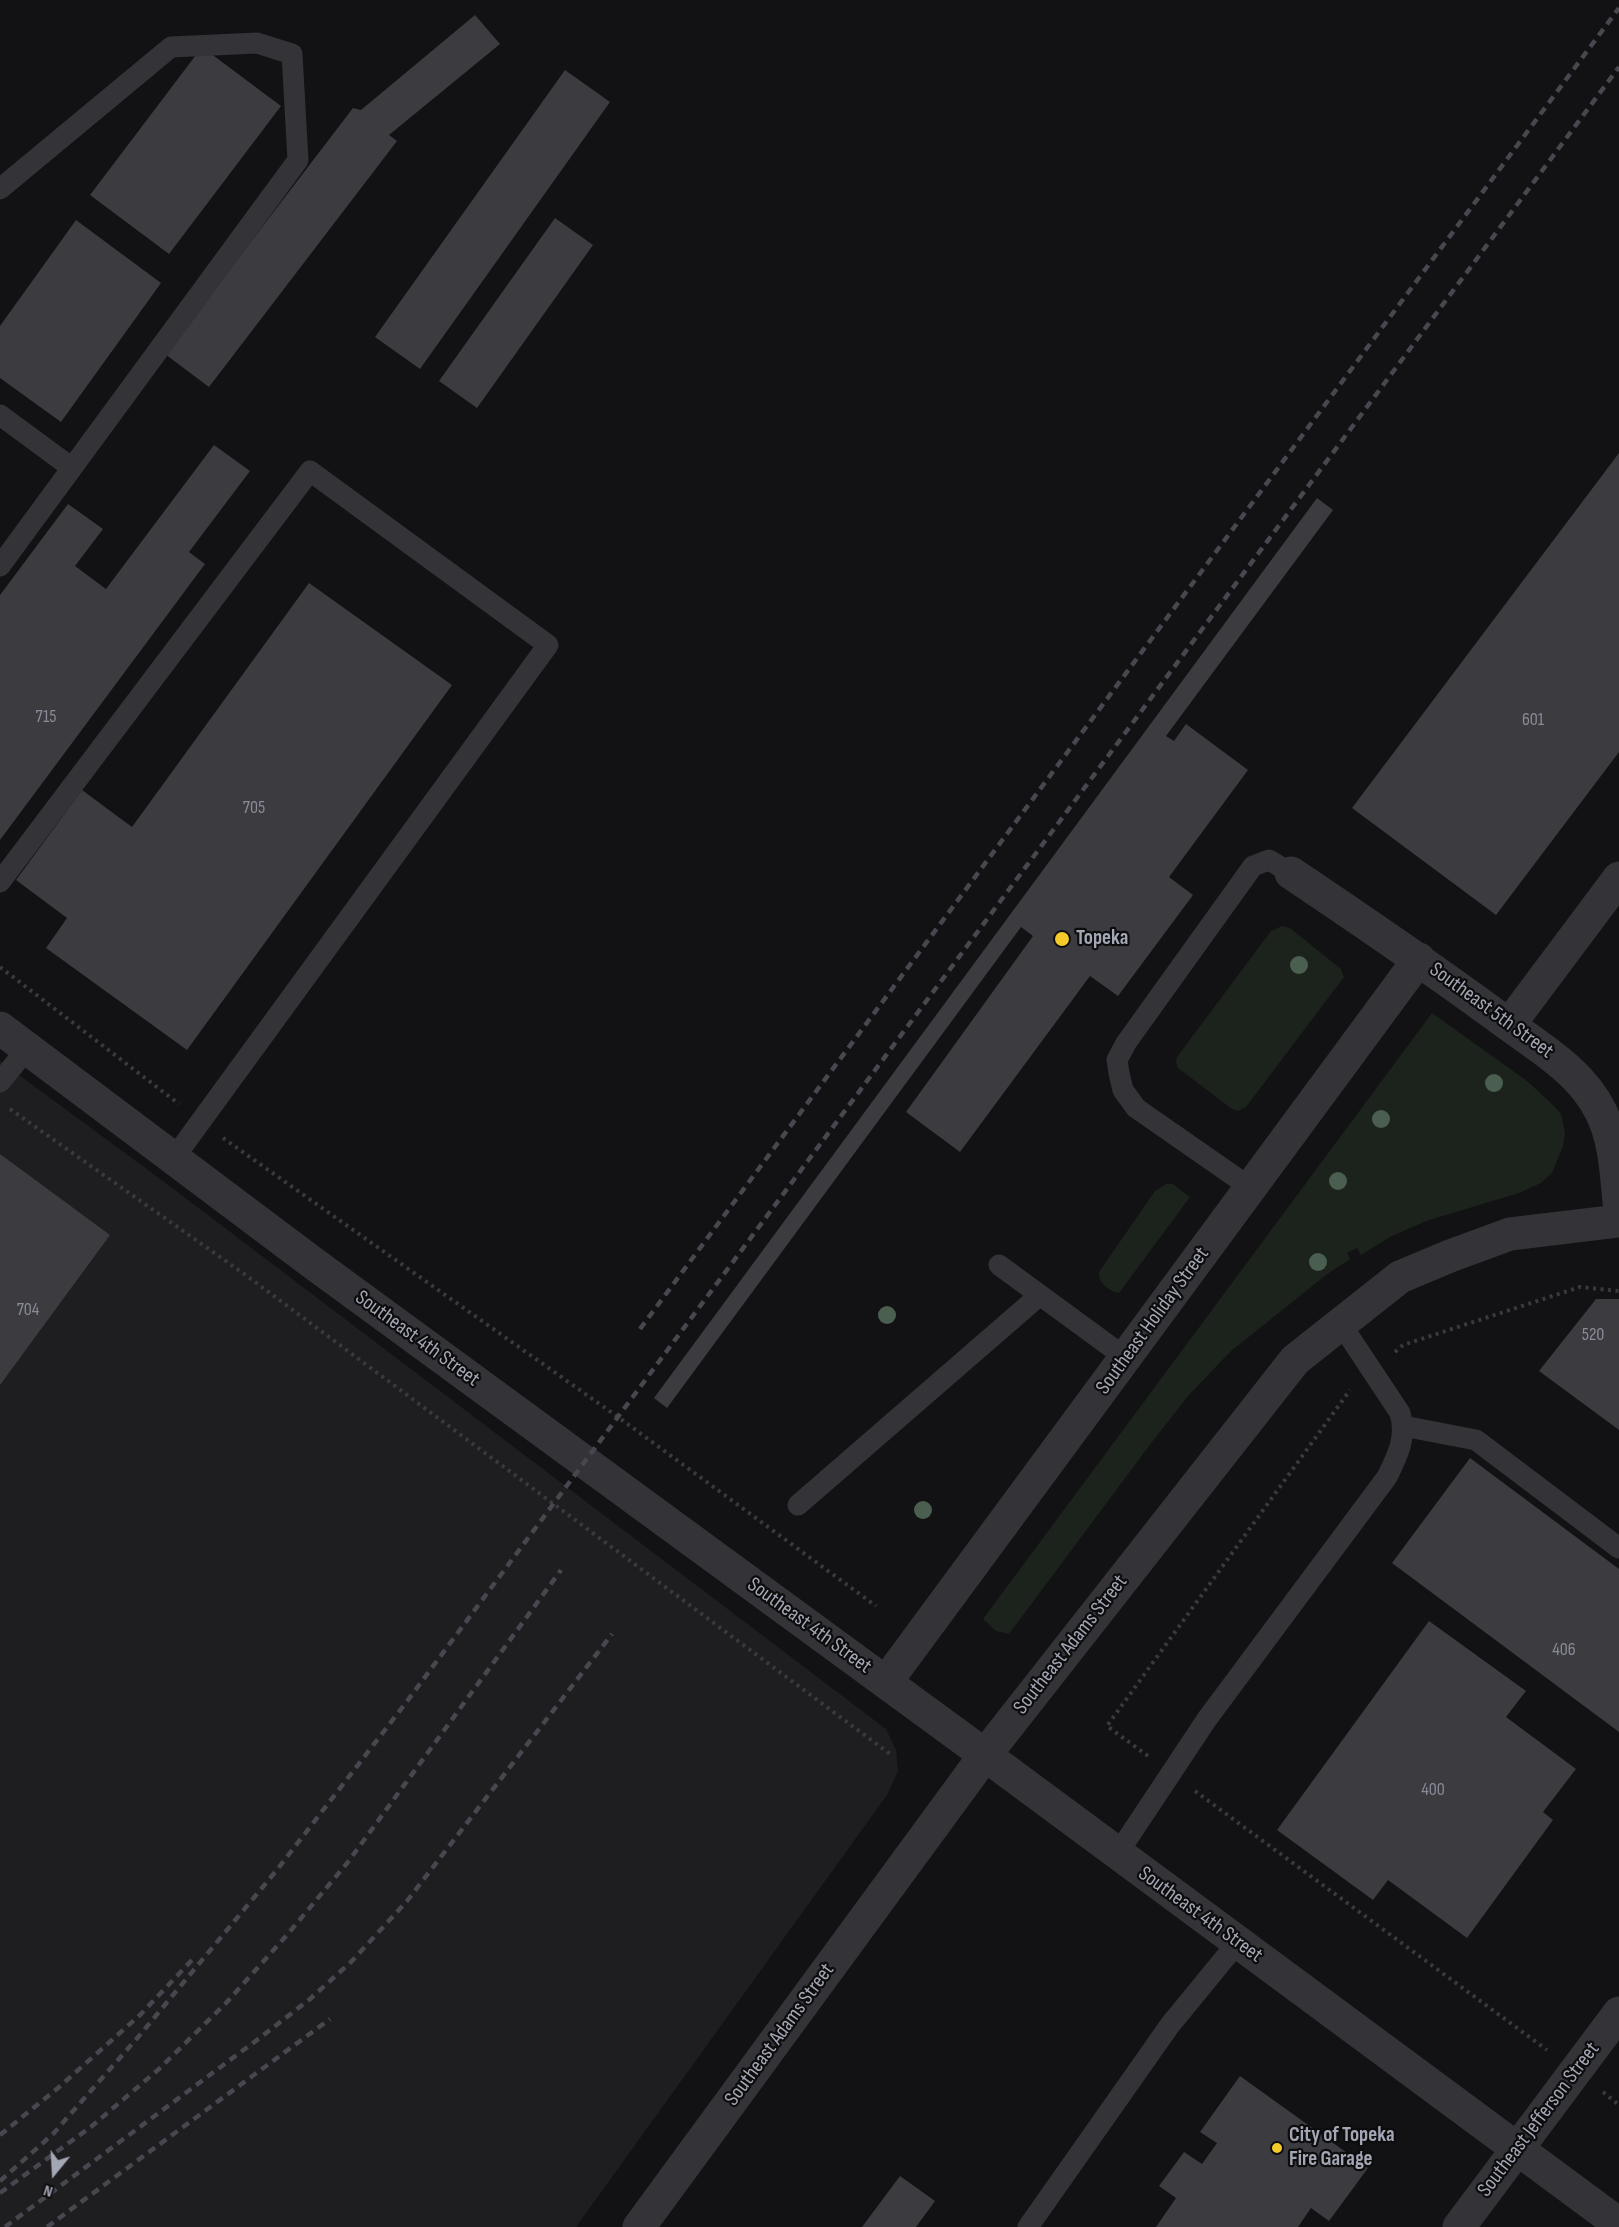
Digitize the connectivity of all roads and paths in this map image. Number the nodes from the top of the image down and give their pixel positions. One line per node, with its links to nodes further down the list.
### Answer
1 (0, 189): 3 (lane)
2 (0, 415): 3 (lane)
3 (72, 468): 4 (lane)
4 (0, 566)
5 (1291, 873): 8 (street, Southeast 5th Street); 17 (lane)
6 (1619, 878): 10 (street)
7 (0, 882): 15 (lane)
8 (1419, 959): 10 (street, Southeast 5th Street); 17 (street, Southeast Holiday Street)
9 (0, 967): 15 (path)
10 (1509, 1025): 18 (street, Southeast 5th Street)
11 (0, 1028): 12 (street, Southeast 4th Street)
12 (27, 1048): 13 (lane); 16 (street, Southeast 4th Street)
13 (0, 1082)
14 (9, 1109): 31 (path)
15 (201, 1121): 16 (lane); 29 (path)
16 (174, 1158): 30 (street, Southeast 4th Street)
17 (1251, 1188): 24 (street, Southeast Holiday Street)
18 (1619, 1202)
19 (1619, 1221): 23 (street, Southeast Adams Street)
20 (999, 1265): 22 (lane)
21 (1619, 1291): 25 (path)
22 (1040, 1295): 24 (lane); 27 (lane)
23 (1341, 1324): 25 (lane); 32 (street, Southeast Adams Street)
24 (1126, 1358): 30 (street, Southeast Holiday Street)
25 (1372, 1371): 26 (lane); 33 (path)
26 (1404, 1426): 28 (lane); 33 (lane)
27 (798, 1506)
28 (1619, 1548)
29 (876, 1606)
30 (886, 1682): 32 (street, Southeast 4th Street)
31 (890, 1754)
32 (985, 1755): 34 (street, Southeast 4th Street); 41 (street, Southeast Adams Street)
33 (1171, 1773): 34 (lane); 37 (path)
34 (1118, 1854): 35 (street, Southeast 4th Street)
35 (1238, 1942): 39 (street, Southeast 4th Street); 42 (lane)
36 (1619, 2013): 37 (street, Southeast Jefferson Street)
37 (1577, 2072): 38 (path); 39 (street, Southeast Jefferson Street)
38 (1619, 2105)
39 (1518, 2149): 40 (street, Southeast 4th Street); 43 (street, Southeast Jefferson Street)
40 (1619, 2224)
41 (639, 2227)
42 (1029, 2227)
43 (1459, 2227)

